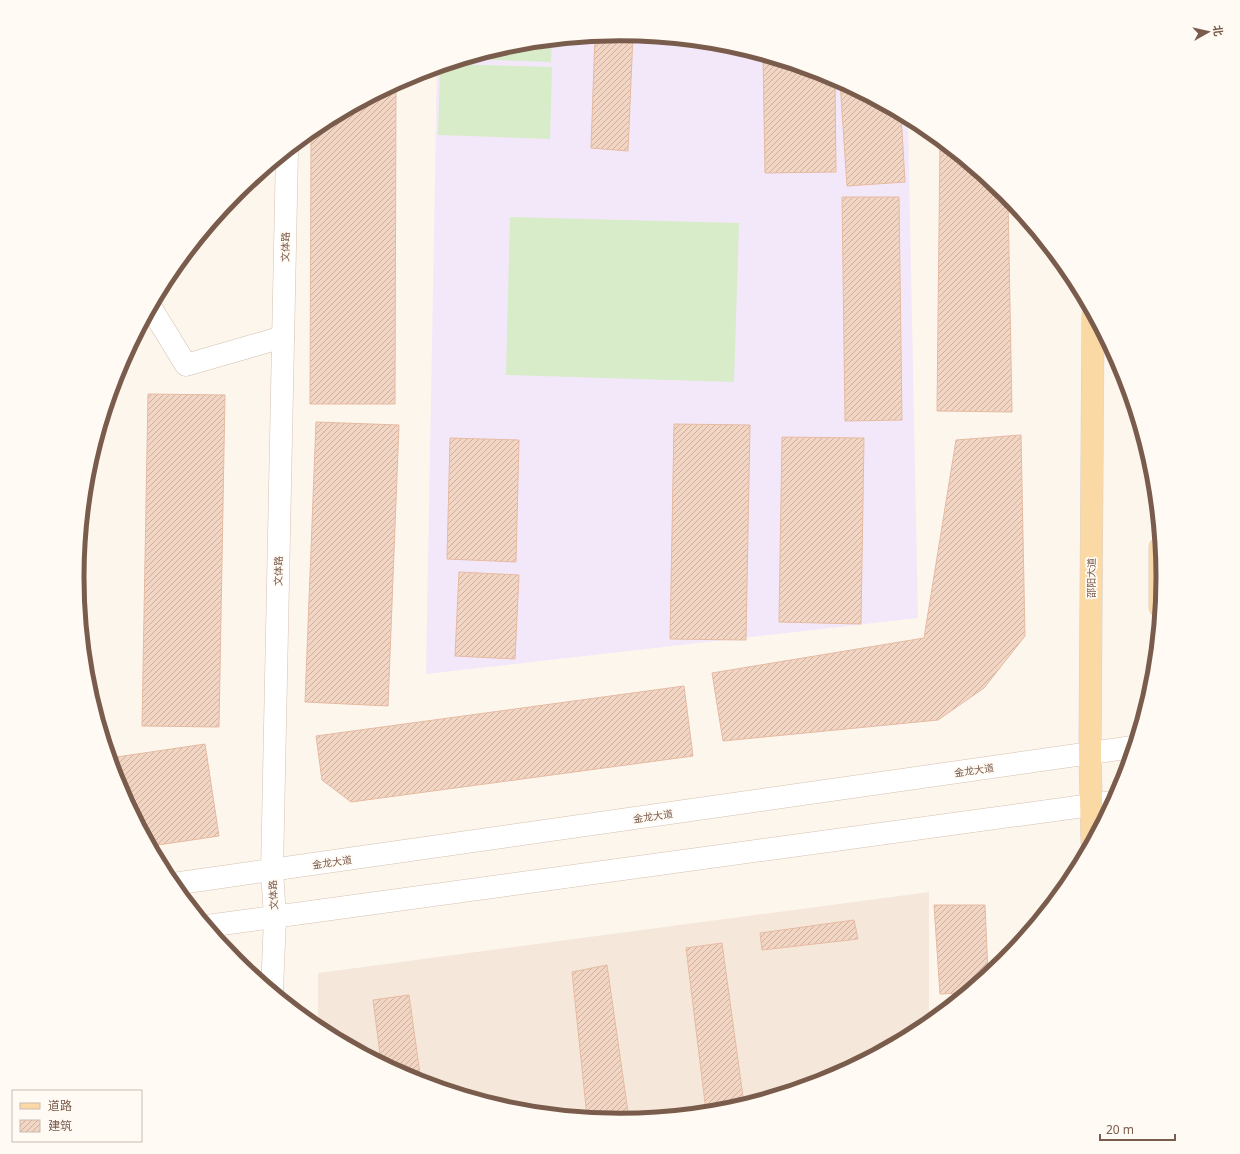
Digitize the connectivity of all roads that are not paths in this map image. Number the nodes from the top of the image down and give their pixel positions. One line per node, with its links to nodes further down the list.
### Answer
1 (287, 158): 4 (main road, 文体路)
2 (154, 313): 4 (main road)
3 (1093, 325): 6 (main road, 邵阳大道)
4 (283, 337): 10 (main road, 文体路)
5 (1128, 748): 6 (main road, 金龙大道)
6 (1090, 753): 8 (main road, 邵阳大道); 10 (main road, 金龙大道)
7 (1106, 803): 8 (main road)
8 (1091, 804): 9 (main road, 邵阳大道); 12 (main road)
9 (1092, 831)
10 (272, 871): 11 (main road, 金龙大道); 12 (main road, 文体路)
11 (180, 883)
12 (274, 917): 13 (main road); 14 (main road, 文体路)
13 (213, 925)
14 (272, 984)

